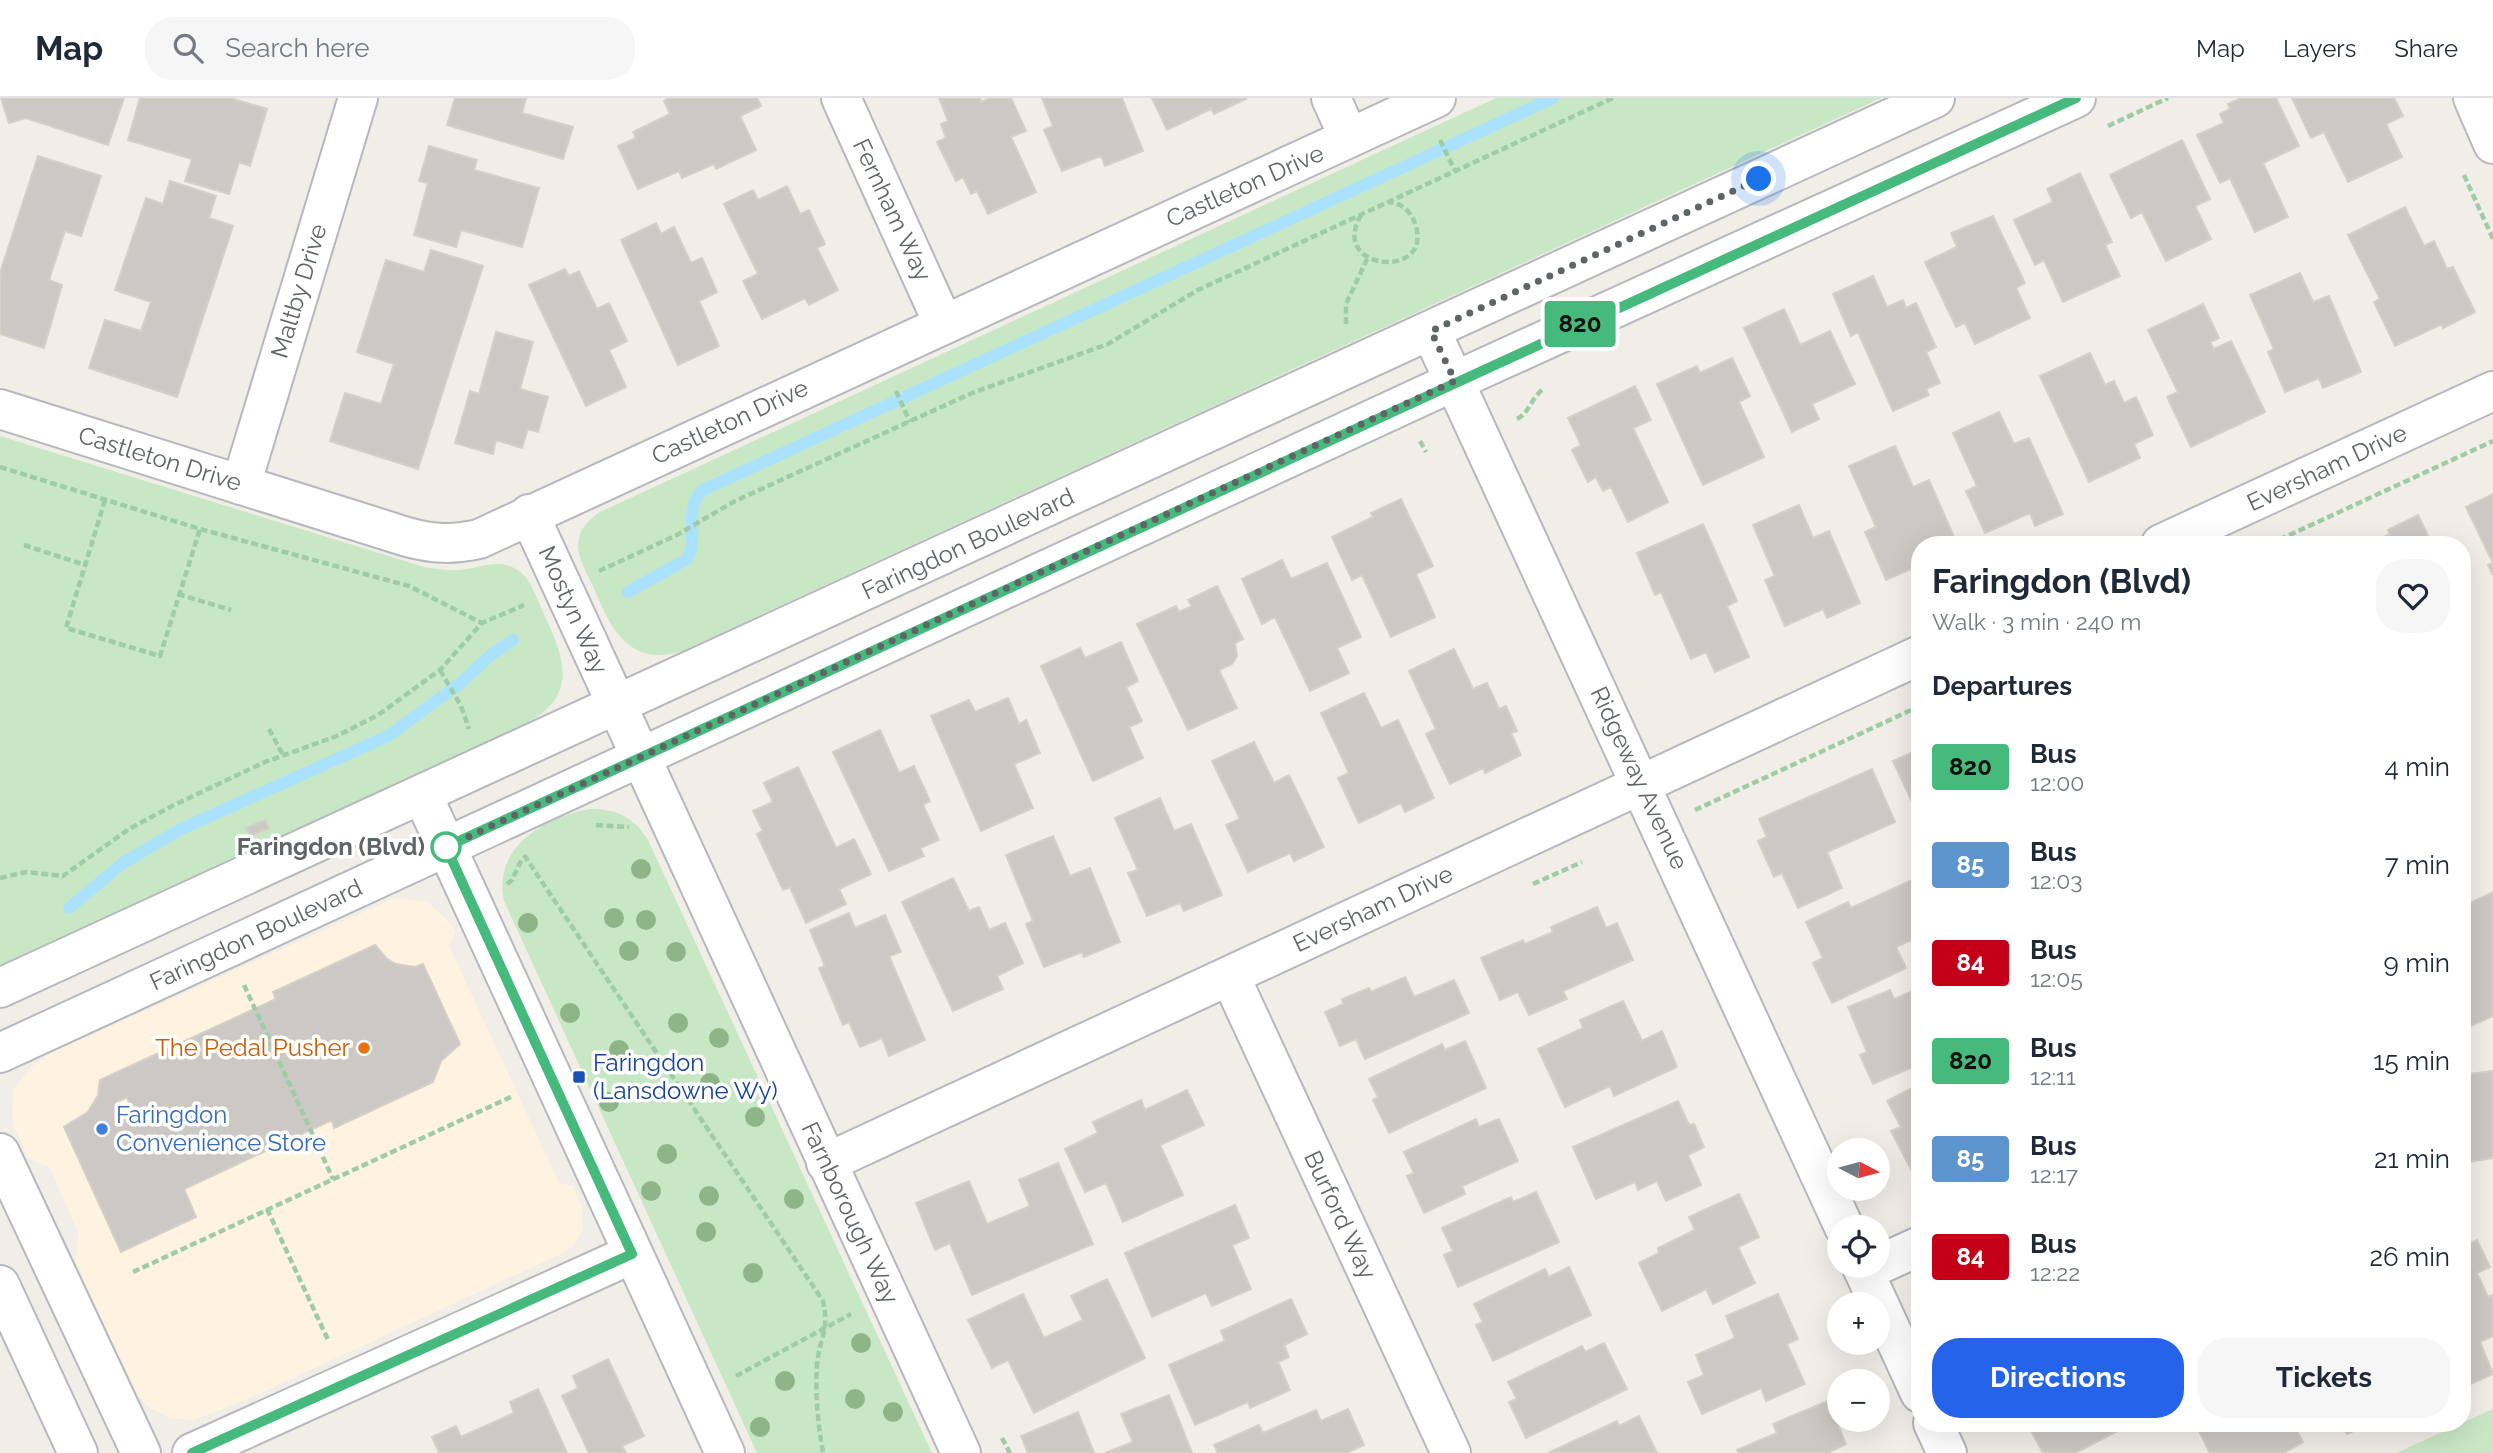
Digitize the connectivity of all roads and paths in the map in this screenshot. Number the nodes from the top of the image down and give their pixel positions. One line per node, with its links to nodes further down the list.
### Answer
1 (358, 98): 24 (street, Maltby Drive)
2 (841, 98): 15 (street, Fernham Way)
3 (1331, 98): 9 (street)
4 (1436, 98): 9 (street, Castleton Drive)
5 (1614, 98): 12 (path)
6 (1935, 98): 16 (street, Faringdon Boulevard)
7 (2076, 98): 17 (street, Faringdon Boulevard)
8 (2473, 98): 11 (street)
9 (1349, 138): 15 (street, Castleton Drive)
10 (1441, 142): 12 (path)
11 (2493, 144)
12 (1455, 171): 13 (path)
13 (1385, 202): 14 (path); 14 (path)
14 (1364, 212): 21 (path)
15 (943, 323): 26 (street, Castleton Drive)
16 (1431, 331): 17 (street, Ridgeway Avenue); 38 (street, Faringdon Boulevard)
17 (1455, 381): 42 (street, Faringdon Boulevard); 44 (street, Ridgeway Avenue)
18 (2493, 391): 28 (street, Eversham Drive)
19 (897, 392): 21 (path)
20 (0, 409): 24 (street, Castleton Drive)
21 (910, 422): 32 (path)
22 (2493, 441): 29 (path)
23 (0, 467): 25 (path)
24 (241, 485): 26 (street, Castleton Drive)
25 (105, 500): 27 (path); 31 (path)
26 (529, 514): 32 (street, Mostyn Way)
27 (200, 529): 33 (path); 35 (path)
28 (2178, 536)
29 (2287, 536)
30 (24, 545): 31 (path)
31 (85, 565): 33 (path)
32 (563, 587): 35 (path); 38 (street, Mostyn Way)
33 (178, 594): 34 (path)
34 (231, 610)
35 (482, 623): 37 (path)
36 (1911, 659): 44 (street, Eversham Drive)
37 (440, 670): 41 (path); 43 (path)
38 (617, 706): 42 (street, Farnborough Way); 43 (street, Faringdon Boulevard)
39 (1911, 710): 48 (path)
40 (269, 729): 41 (path)
41 (283, 755): 54 (path)
42 (641, 758): 46 (street, Farnborough Way); 47 (street, Faringdon Boulevard)
43 (482, 767): 45 (street, Faringdon Boulevard)
44 (1641, 783): 48 (street, Ridgeway Avenue); 57 (street, Eversham Drive)
45 (422, 794): 50 (street); 59 (street, Faringdon Boulevard)
46 (665, 809): 49 (path); 63 (street, Farnborough Way)
47 (506, 820): 50 (street, Faringdon Boulevard); 52 (path)
48 (1660, 825): 66 (street, Ridgeway Avenue)
49 (586, 828)
50 (446, 847): 56 (street); 60 (street, Faringdon Boulevard)
51 (535, 850): 52 (path)
52 (526, 857): 56 (path); 74 (path)
53 (1585, 860): 55 (path)
54 (0, 878)
55 (1525, 888)
56 (470, 900): 68 (street)
57 (1230, 976): 63 (street, Eversham Drive); 85 (street, Burford Way)
58 (244, 985): 64 (path)
59 (0, 988)
60 (0, 1053)
61 (513, 1096): 64 (path)
62 (0, 1153): 80 (street)
63 (827, 1163): 73 (street, Farnborough Way)
64 (333, 1179): 65 (path)
65 (267, 1209): 70 (path); 75 (path)
66 (1839, 1215)
67 (1911, 1250): 69 (street)
68 (632, 1254): 77 (street); 81 (street)
69 (1890, 1259)
70 (133, 1272)
71 (1875, 1278): 76 (street)
72 (0, 1285): 79 (street)
73 (888, 1296): 74 (path); 84 (street, Farnborough Way)
74 (827, 1325): 77 (path); 83 (path)
75 (329, 1342)
76 (1911, 1362)
77 (698, 1397): 82 (street)
78 (1937, 1432): 86 (street)
79 (78, 1453)
80 (141, 1453)
81 (192, 1453)
82 (724, 1453)
83 (823, 1453)
84 (961, 1453)
85 (1451, 1453)
86 (1947, 1453)

